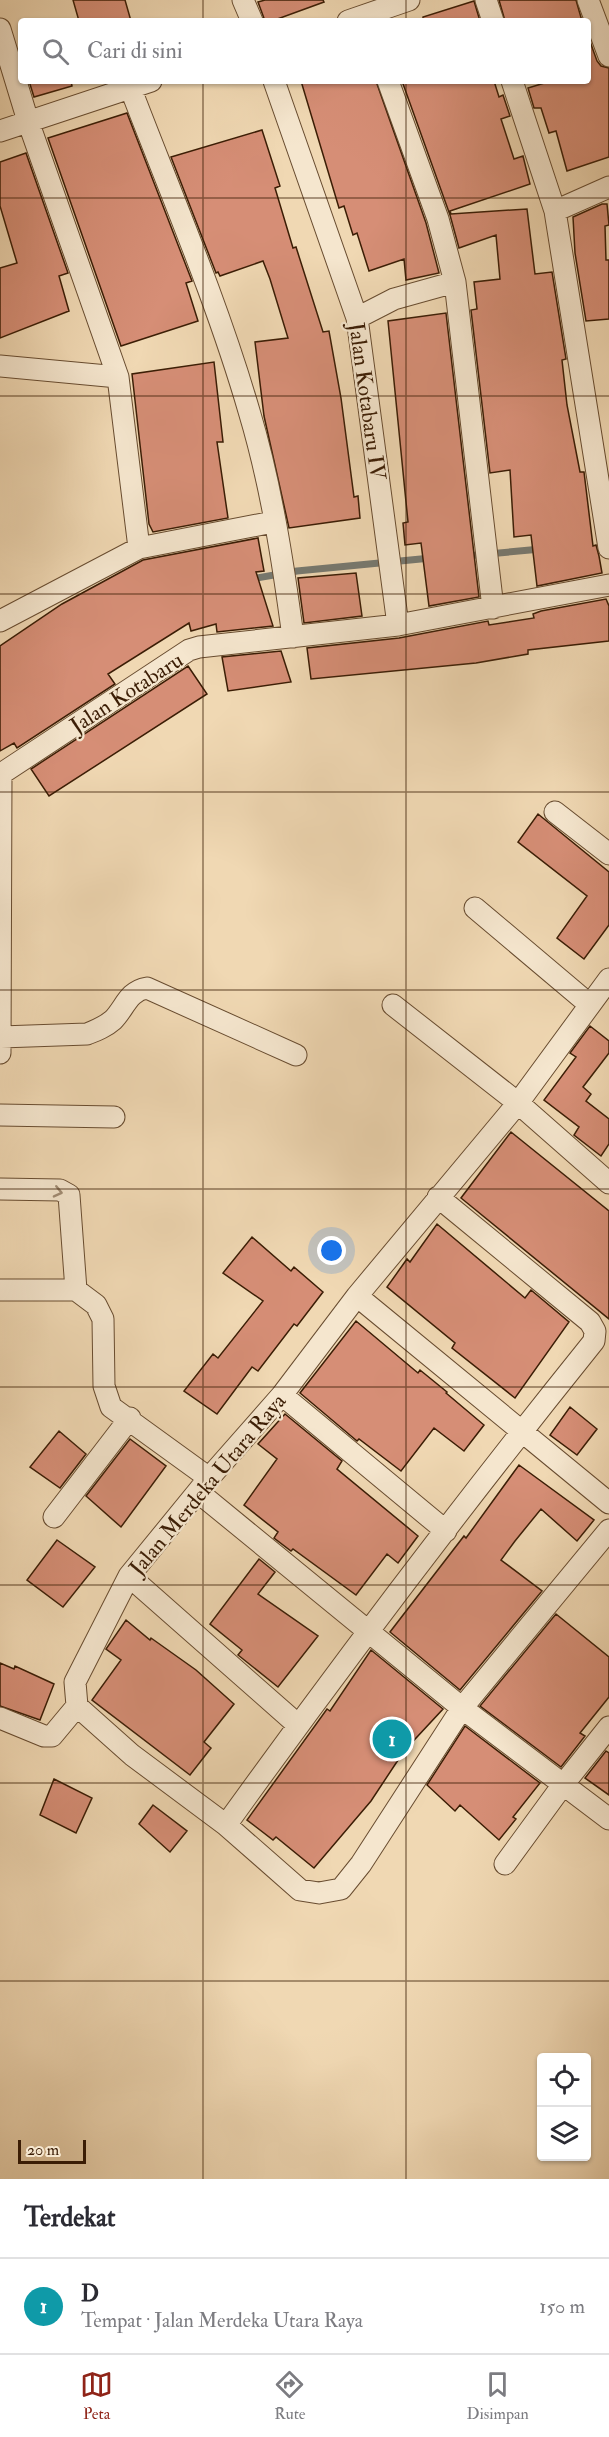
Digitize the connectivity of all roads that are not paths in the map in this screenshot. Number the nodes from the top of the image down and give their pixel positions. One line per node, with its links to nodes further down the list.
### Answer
1 (243, 0): 6 (street)
2 (409, 0): 5 (street)
3 (486, 0): 7 (street)
4 (588, 0): 9 (street)
5 (359, 14)
6 (251, 18)
7 (492, 18)
8 (0, 29): 15 (street)
9 (609, 56)
10 (140, 84): 14 (street)
11 (275, 84): 20 (street, Jalan Kotabaru IV)
12 (389, 84): 19 (street)
13 (513, 84): 18 (street)
14 (130, 87): 15 (street); 23 (street)
15 (28, 121): 16 (street); 22 (street)
16 (0, 130)
17 (609, 187): 18 (street)
18 (555, 211): 24 (street)
19 (455, 282): 20 (street); 27 (street)
20 (357, 318): 29 (street, Jalan Kotabaru IV)
21 (0, 366): 22 (street)
22 (118, 377): 25 (street)
23 (273, 522): 25 (street); 30 (street)
24 (608, 540)
25 (139, 548): 28 (street)
26 (609, 585): 27 (street, Jalan Kotabaru)
27 (493, 608): 29 (street, Jalan Kotabaru)
28 (0, 621)
29 (398, 626): 30 (street, Jalan Kotabaru)
30 (293, 637): 31 (street, Jalan Kotabaru)
31 (0, 774): 34 (street, Jalan Kotabaru)
32 (555, 812): 33 (street)
33 (609, 854)
34 (1, 858): 39 (street, Jalan Kotabaru)
35 (475, 908): 38 (street)
36 (609, 980): 38 (street, Jalan Merdeka Utara Raya)
37 (393, 1005): 42 (street)
38 (590, 1005): 42 (street, Jalan Merdeka Utara Raya)
39 (1, 1036): 40 (street, Jalan Kotabaru); 41 (street)
40 (0, 1053)
41 (296, 1055)
42 (518, 1103): 45 (street); 47 (street, Jalan Merdeka Utara Raya)
43 (0, 1115): 44 (street)
44 (114, 1117)
45 (609, 1183)
46 (0, 1189): 49 (street, one-way to 49)
47 (438, 1197): 50 (street, Jalan Merdeka Utara Raya); 53 (street)
48 (0, 1290): 49 (street)
49 (76, 1290): 52 (street)
50 (357, 1296): 51 (street, Jalan Merdeka Utara Raya); 53 (street)
51 (282, 1395): 54 (street, Jalan Merdeka Utara Raya); 58 (street)
52 (130, 1418): 54 (street); 56 (street)
53 (522, 1431): 55 (street); 58 (street)
54 (204, 1485): 59 (street, Jalan Merdeka Utara Raya); 60 (street)
55 (609, 1503)
56 (54, 1517)
57 (609, 1530): 62 (street)
58 (446, 1531): 60 (street)
59 (129, 1576): 61 (street, Jalan Merdeka Utara Raya); 64 (street)
60 (370, 1630): 62 (street); 64 (street)
61 (77, 1706): 63 (street); 68 (street)
62 (462, 1708): 66 (street); 68 (street)
63 (0, 1718)
64 (298, 1725): 68 (street)
65 (609, 1727): 66 (street)
66 (562, 1786): 67 (street); 69 (street)
67 (609, 1820)
68 (226, 1825)
69 (505, 1864)

